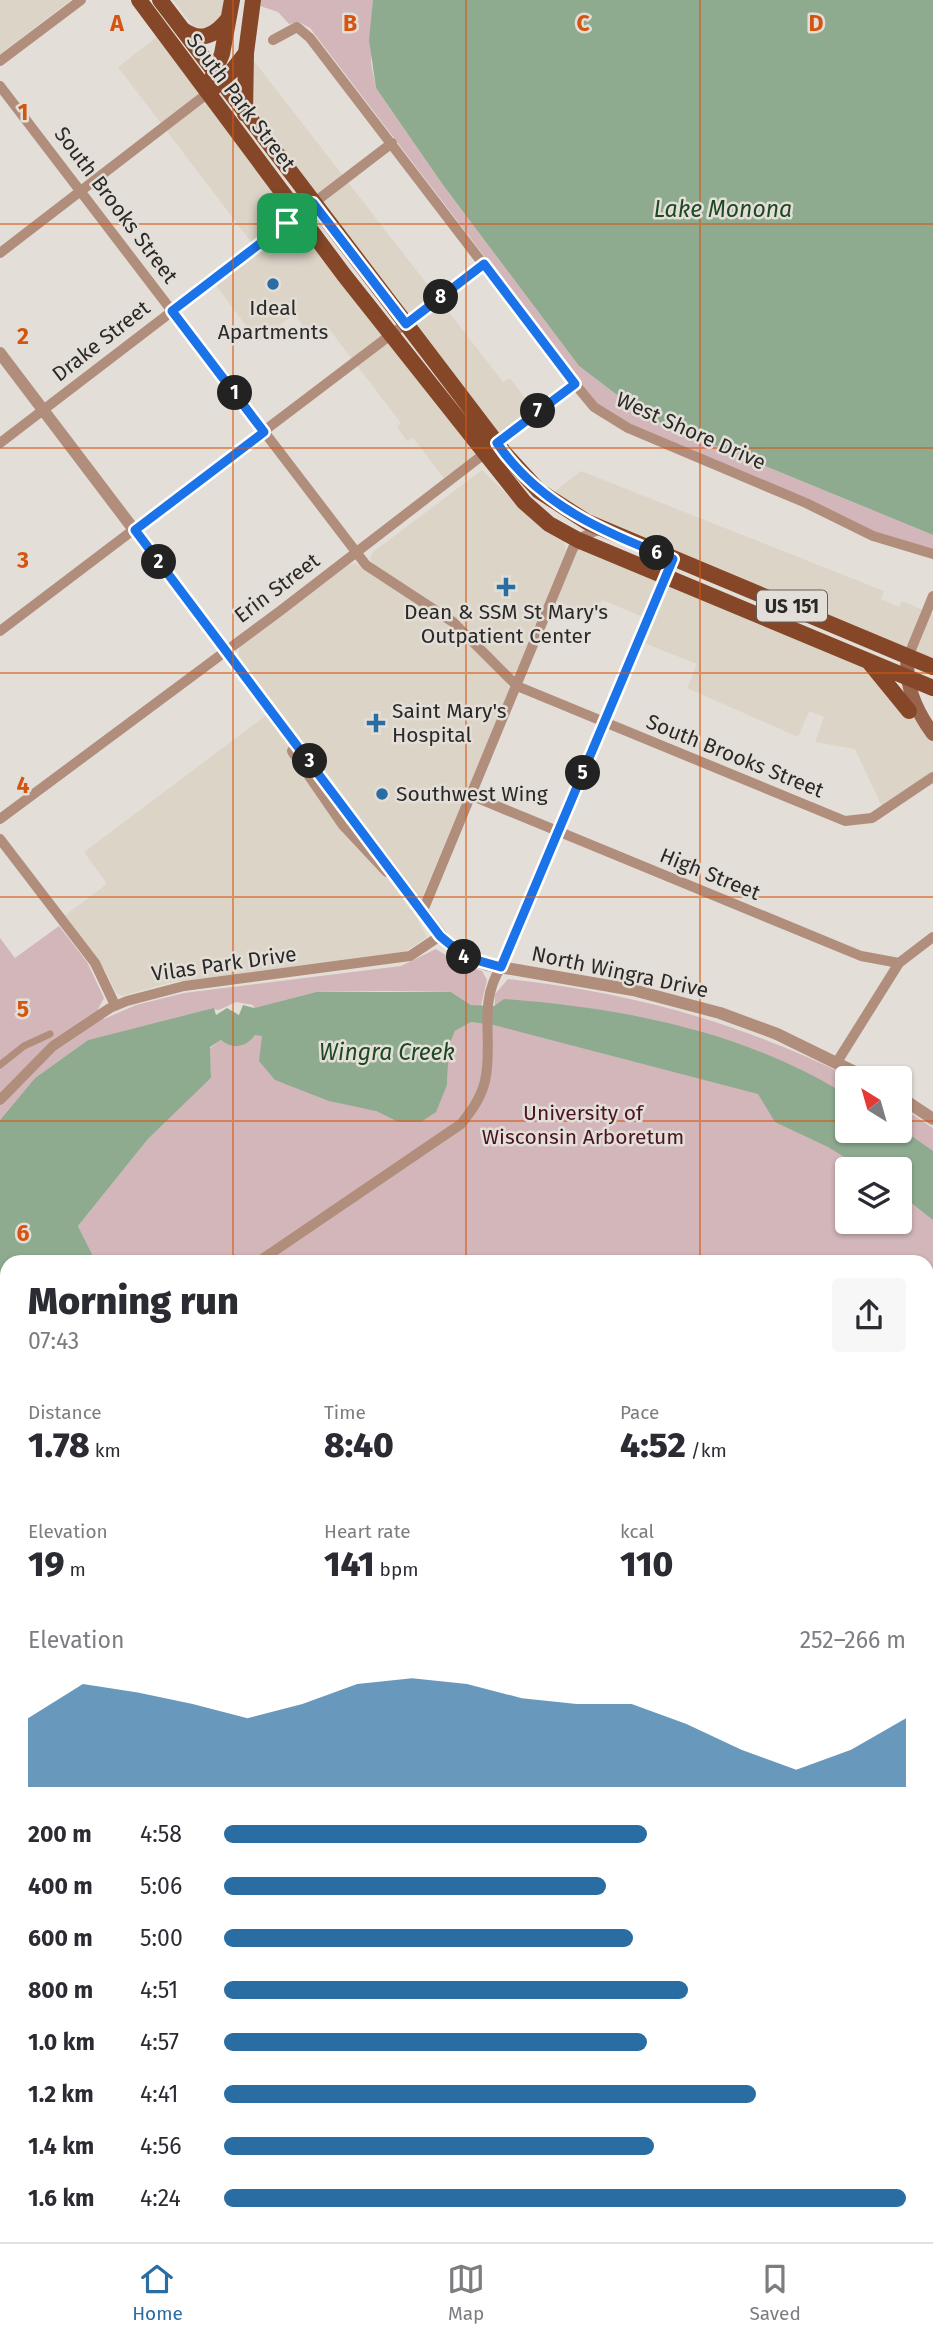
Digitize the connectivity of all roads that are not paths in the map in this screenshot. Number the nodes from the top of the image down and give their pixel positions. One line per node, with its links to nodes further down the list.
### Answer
1 (81, 0): 10 (street)
2 (139, 0): 11 (main road, South Park Street)
3 (160, 0): 7 (main road, South Park Street)
4 (232, 0): 6 (main road)
5 (253, 0): 9 (main road)
6 (229, 17): 7 (main road); 11 (main road)
7 (179, 26): 11 (main road, South Park Street)
8 (274, 40): 14 (street, West Shore Drive)
9 (246, 53): 11 (main road); 13 (main road)
10 (0, 61)
11 (214, 83): 13 (main road, South Park Street); 15 (street); 17 (main road, South Park Street / US 151)
12 (0, 86): 15 (street, South Brooks Street)
13 (244, 114): 16 (main road, South Park Street / US 151)
14 (392, 143): 16 (street, Drake Street); 19 (street, West Shore Drive)
15 (81, 190): 18 (street); 20 (street, South Brooks Street)
16 (313, 203): 17 (street, Drake Street); 21 (main road, South Park Street / US 151)
17 (299, 214): 20 (street, Drake Street); 22 (main road, South Park Street / US 151)
18 (0, 253)
19 (484, 264): 21 (street); 24 (street, West Shore Drive)
20 (172, 311): 25 (street, Drake Street); 26 (street, South Brooks Street)
21 (406, 324): 22 (street); 28 (main road, South Park Street / US 151)
22 (391, 335): 26 (street); 29 (main road, South Park Street / US 151)
23 (0, 353): 25 (street, North Wingra Drive)
24 (575, 384): 28 (street, Erin Street); 34 (street, West Shore Drive)
25 (43, 410): 27 (street, Drake Street); 31 (street, North Wingra Drive)
26 (264, 432): 31 (street); 33 (street, South Brooks Street)
27 (0, 443)
28 (497, 443): 29 (street, Erin Street); 30 (main road, South Park Street / US 151)
29 (483, 454): 32 (main road, South Park Street / US 151); 33 (street, Erin Street)
30 (601, 529): 32 (street); 35 (main road, South Park Street / US 151)
31 (135, 530): 38 (street); 39 (street, North Wingra Drive)
32 (578, 540): 36 (main road, South Park Street / US 151); 44 (street)
33 (355, 552): 39 (street, Erin Street); 44 (street, South Brooks Street)
34 (933, 554)
35 (673, 559): 36 (street); 41 (main road, South Park Street / US 151)
36 (665, 578): 40 (main road, South Park Street / US 151); 47 (street)
37 (933, 596): 41 (street)
38 (0, 631)
39 (225, 652): 51 (street, Erin Street); 54 (street, North Wingra Drive)
40 (865, 657): 43 (main road, South Park Street / US 151); 46 (main road)
41 (908, 657): 42 (main road, South Park Street / US 151); 43 (main road)
42 (933, 667)
43 (906, 675): 45 (main road, South Park Street / US 151); 46 (main road)
44 (517, 686): 47 (street, South Brooks Street); 50 (street)
45 (933, 688)
46 (916, 716): 48 (main road)
47 (605, 723): 49 (street, South Brooks Street); 52 (street)
48 (933, 734)
49 (933, 777)
50 (470, 795): 52 (street, High Street); 54 (street)
51 (0, 819)
52 (559, 832): 57 (street, High Street); 58 (street)
53 (0, 839): 59 (street)
54 (422, 913): 55 (street, North Wingra Drive)
55 (440, 936): 58 (street, North Wingra Drive); 59 (street, Vilas Park Drive)
56 (933, 937): 57 (street)
57 (899, 963): 61 (street)
58 (498, 973): 61 (street, North Wingra Drive); 67 (street)
59 (116, 1005): 64 (street, Vilas Park Drive)
60 (50, 1034): 62 (street)
61 (837, 1062): 63 (street, North Wingra Drive)
62 (0, 1065)
63 (844, 1066)
64 (0, 1100)
65 (912, 1105): 66 (street)
66 (933, 1119)
67 (268, 1255)

